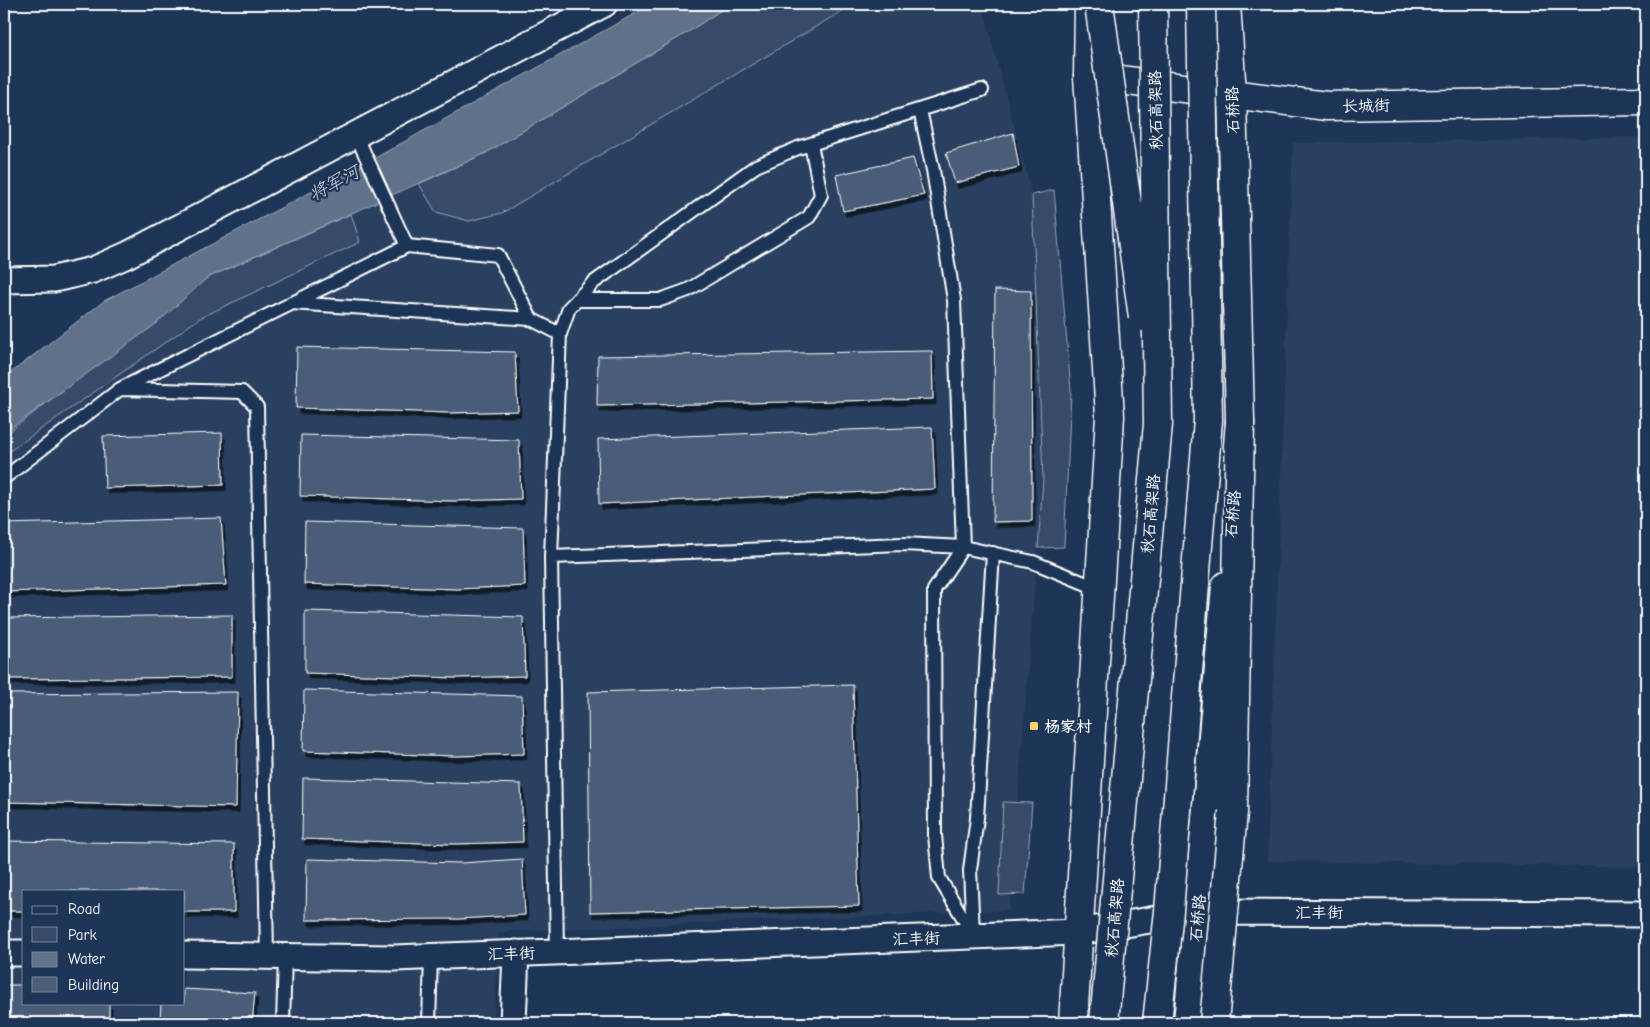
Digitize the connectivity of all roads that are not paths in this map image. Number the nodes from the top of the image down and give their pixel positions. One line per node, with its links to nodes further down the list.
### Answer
1 (604, 4): 13 (street)
2 (1071, 4): 8 (main road)
3 (1089, 4): 8 (main road)
4 (1099, 4): 23 (main road, bridge)
5 (1153, 4): 23 (main road, 秋石高架路, bridge)
6 (1201, 4): 45 (main road, bridge)
7 (1226, 4): 10 (main road, 石桥路)
8 (1088, 76): 10 (main road, 长城街); 28 (main road)
9 (982, 90): 12 (lane)
10 (1232, 94): 11 (main road, 长城街); 22 (main road, 石桥路)
11 (1646, 101)
12 (920, 110): 14 (lane); 25 (lane)
13 (356, 135): 15 (lane); 16 (street)
14 (811, 144): 17 (lane); 17 (lane)
15 (406, 246): 18 (lane); 19 (lane)
16 (4, 280)
17 (577, 300): 20 (lane)
18 (291, 303): 19 (lane); 21 (lane)
19 (531, 319): 20 (lane)
20 (560, 334): 27 (lane)
21 (120, 390): 24 (lane); 38 (lane)
22 (1240, 422): 29 (main road, 石桥路); 47 (main road, bridge)
23 (1158, 424): 44 (main road, 秋石高架路, bridge)
24 (4, 478)
25 (963, 547): 26 (lane); 27 (lane); 32 (lane)
26 (993, 553): 28 (lane); 32 (lane)
27 (551, 557): 33 (lane)
28 (1099, 588): 31 (main road)
29 (1198, 912): 30 (street, 汇丰街); 31 (street, 汇丰街); 46 (main road, 石桥路)
30 (1646, 914)
31 (1078, 932): 32 (street, 汇丰街); 43 (main road)
32 (974, 936): 33 (street, 汇丰街)
33 (557, 952): 36 (street, 汇丰街)
34 (4, 953): 35 (street)
35 (22, 953)
36 (516, 953): 39 (street, 汇丰街); 42 (street)
37 (185, 955): 38 (street, 汇丰街)
38 (276, 956): 39 (street, 汇丰街); 40 (lane)
39 (431, 956): 41 (lane)
40 (283, 1023)
41 (429, 1023)
42 (513, 1023)
43 (1073, 1023)
44 (1104, 1023)
45 (1156, 1023)
46 (1188, 1023)
47 (1214, 1023)

